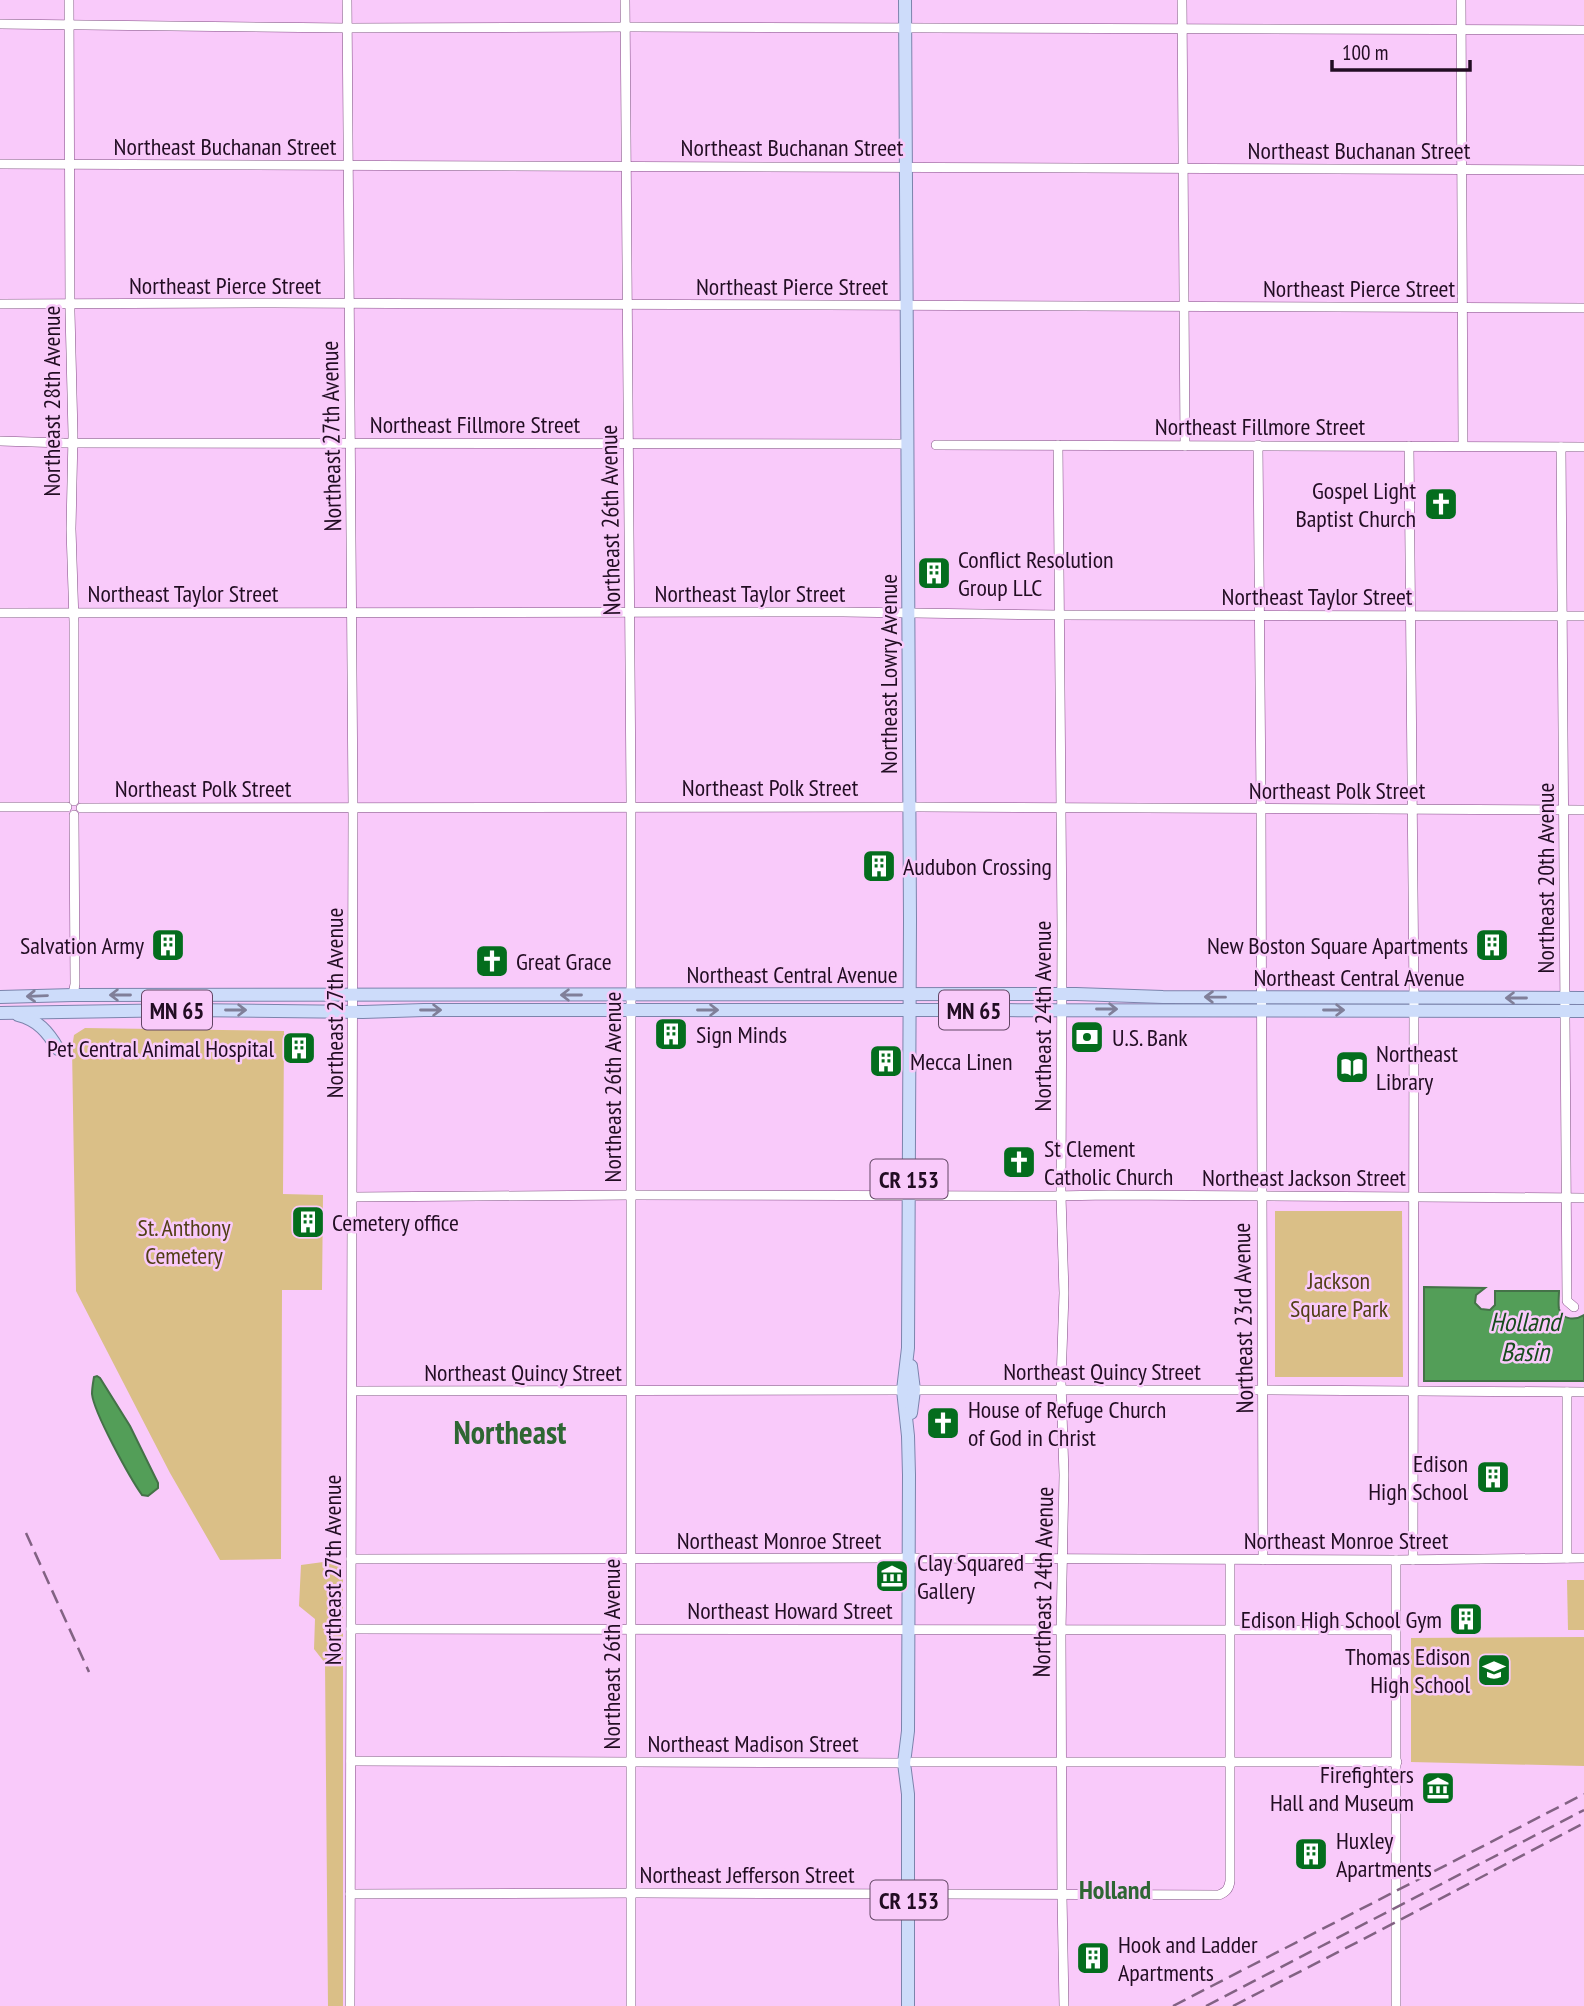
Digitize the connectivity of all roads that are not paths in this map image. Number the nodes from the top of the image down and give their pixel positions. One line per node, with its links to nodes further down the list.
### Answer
1 (69, 0): 8 (street, Northeast 28th Avenue)
2 (346, 0): 10 (street, Northeast 27th Avenue)
3 (625, 0): 9 (street, Northeast 26th Avenue)
4 (905, 0): 11 (main road, Northeast Lowry Avenue / CR 153)
5 (1182, 0): 13 (street)
6 (1461, 0): 12 (street)
7 (0, 24): 8 (street)
8 (69, 24): 10 (street); 16 (street, Northeast 28th Avenue)
9 (625, 27): 10 (street); 11 (street); 18 (street, Northeast 26th Avenue)
10 (347, 28): 17 (street, Northeast 27th Avenue)
11 (905, 28): 13 (street); 19 (main road, Northeast Lowry Avenue / CR 153)
12 (1461, 29): 13 (street); 14 (street); 21 (street)
13 (1183, 30): 20 (street)
14 (1584, 30)
15 (0, 164): 16 (street, Northeast Buchanan Street)
16 (69, 164): 17 (street, Northeast Buchanan Street); 24 (street, Northeast 28th Avenue)
17 (348, 166): 18 (street, Northeast Buchanan Street); 25 (street, Northeast 27th Avenue)
18 (626, 166): 19 (street, Northeast Buchanan Street); 26 (street, Northeast 26th Avenue)
19 (906, 167): 20 (street, Northeast Buchanan Street); 27 (main road, Northeast Lowry Avenue / CR 153)
20 (1184, 168): 21 (street, Northeast Buchanan Street); 28 (street)
21 (1461, 170): 22 (street, Northeast Buchanan Street); 29 (street)
22 (1584, 170)
23 (0, 304): 24 (street, Northeast Pierce Street)
24 (70, 304): 25 (street, Northeast Pierce Street); 33 (street, Northeast 28th Avenue)
25 (349, 304): 26 (street, Northeast Pierce Street); 32 (street, Northeast 27th Avenue)
26 (627, 304): 27 (street, Northeast Pierce Street); 34 (street, Northeast 26th Avenue)
27 (908, 306): 28 (street, Northeast Pierce Street); 35 (main road, Northeast Lowry Avenue / CR 153)
28 (1184, 307): 29 (street, Northeast Pierce Street); 39 (street)
29 (1463, 308): 30 (street, Northeast Pierce Street); 41 (street)
30 (1584, 308)
31 (0, 441): 33 (street, Northeast Fillmore Street)
32 (351, 442): 33 (street, Northeast Fillmore Street); 34 (street, Northeast Fillmore Street); 44 (street, Northeast 27th Avenue)
33 (73, 443): 47 (street, Northeast 28th Avenue)
34 (628, 444): 35 (street, Northeast Fillmore Street); 45 (street, Northeast 26th Avenue)
35 (908, 444): 48 (main road, Northeast Lowry Avenue / CR 153)
36 (936, 445): 37 (street, Northeast Fillmore Street)
37 (1058, 445): 39 (street, Northeast Fillmore Street); 50 (street, Northeast 24th Avenue)
38 (1258, 445): 39 (street, Northeast Fillmore Street); 40 (street, Northeast Fillmore Street); 49 (street, Northeast 23rd Avenue)
39 (1185, 446)
40 (1409, 446): 41 (street, Northeast Fillmore Street); 51 (street)
41 (1463, 446): 42 (street, Northeast Fillmore Street)
42 (1561, 447): 43 (street, Northeast Fillmore Street); 52 (street, Northeast 20th Avenue)
43 (1584, 447)
44 (352, 611): 45 (street, Northeast Taylor Street); 47 (street, Northeast Taylor Street); 56 (street, Northeast 27th Avenue)
45 (630, 612): 48 (street, Northeast Taylor Street); 57 (street, Northeast 26th Avenue)
46 (0, 613): 47 (street, Northeast Taylor Street)
47 (74, 613): 55 (street, Northeast 28th Avenue)
48 (908, 613): 50 (street, Northeast Taylor Street); 58 (main road, Northeast Lowry Avenue / CR 153)
49 (1259, 614): 50 (street, Northeast Taylor Street); 51 (street, Northeast Taylor Street); 60 (street, Northeast 23rd Avenue)
50 (1060, 615): 59 (street, Northeast 24th Avenue)
51 (1409, 616): 52 (street, Northeast Taylor Street); 61 (street)
52 (1562, 616): 53 (street, Northeast Taylor Street); 62 (street, Northeast 20th Avenue)
53 (1584, 616)
54 (0, 807): 55 (street, Northeast Polk Street)
55 (74, 807): 56 (street, Northeast Polk Street); 65 (street, Northeast 28th Avenue)
56 (353, 807): 57 (street, Northeast Polk Street); 66 (street, Northeast 27th Avenue)
57 (631, 807): 58 (street, Northeast Polk Street); 67 (street, Northeast 26th Avenue)
58 (909, 807): 59 (street, Northeast Polk Street); 68 (main road, Northeast Lowry Avenue / CR 153)
59 (1060, 808): 60 (street, Northeast Polk Street); 64 (street, Northeast 24th Avenue)
60 (1261, 809): 61 (street, Northeast Polk Street); 71 (street, Northeast 23rd Avenue)
61 (1412, 810): 62 (street, Northeast Polk Street); 72 (street)
62 (1564, 810): 63 (street, Northeast Polk Street); 73 (street, Northeast 20th Avenue)
63 (1584, 810)
64 (1062, 994): 68 (main road, Northeast Central Avenue / MN 65); 71 (main road, Northeast Central Avenue / MN 65, one-way to 64); 74 (street, Northeast 24th Avenue)
65 (73, 995): 66 (main road, Northeast Central Avenue / MN 65, one-way to 65); 69 (main road, Northeast Central Avenue / MN 65, one-way to 69)
66 (354, 995): 67 (main road, Northeast Central Avenue / MN 65, one-way to 66); 78 (street, Northeast 27th Avenue)
67 (631, 995): 68 (main road, Northeast Central Avenue / MN 65); 75 (street, Northeast 26th Avenue)
68 (910, 995): 76 (main road, Northeast Lowry Avenue / CR 153)
69 (0, 997)
70 (1584, 998): 73 (main road, Northeast Central Avenue / MN 65)
71 (1261, 1004): 72 (main road, Northeast Central Avenue / MN 65); 74 (main road, Northeast Central Avenue / MN 65, one-way to 71); 85 (street, Northeast 23rd Avenue)
72 (1414, 1004): 73 (main road, Northeast Central Avenue / MN 65); 86 (street)
73 (1565, 1005): 77 (main road, Northeast Central Avenue / MN 65); 87 (street, Northeast 20th Avenue)
74 (1062, 1009): 76 (main road, Northeast Central Avenue / MN 65); 83 (street, Northeast 24th Avenue)
75 (631, 1010): 76 (main road, Northeast Central Avenue / MN 65, one-way to 76); 78 (main road, Northeast Central Avenue / MN 65, one-way to 75); 81 (street, Northeast 26th Avenue)
76 (910, 1011): 82 (main road, Northeast Lowry Avenue / CR 153)
77 (1584, 1011)
78 (353, 1012): 79 (main road, Northeast Central Avenue / MN 65, one-way to 78); 84 (street, Northeast 27th Avenue)
79 (0, 1013): 80 (main road)
80 (58, 1049)
81 (632, 1195): 82 (street, Northeast Jackson Street); 84 (street, Northeast Jackson Street); 94 (street, Northeast 26th Avenue)
82 (909, 1196): 83 (street, Northeast Jackson Street); 90 (main road, Northeast Lowry Avenue / CR 153)
83 (1061, 1196): 85 (street, Northeast Jackson Street); 91 (street, Northeast 24th Avenue)
84 (353, 1197): 93 (street, Northeast 27th Avenue)
85 (1261, 1197): 86 (street, Northeast Jackson Street); 92 (street, Northeast 23rd Avenue)
86 (1414, 1197): 87 (street, Northeast Jackson Street); 95 (street)
87 (1566, 1198): 88 (street, Northeast Jackson Street); 89 (street, Northeast 20th Avenue)
88 (1584, 1198)
89 (1574, 1307)
90 (909, 1390): 91 (street, Northeast Quincy Street); 94 (street, Northeast Quincy Street); 101 (main road, Northeast Lowry Avenue / CR 153)
91 (1060, 1390): 92 (street, Northeast Quincy Street); 102 (street, Northeast 24th Avenue)
92 (1263, 1390): 95 (street, Northeast Quincy Street); 105 (street, Northeast 23rd Avenue)
93 (352, 1391): 94 (street, Northeast Quincy Street); 100 (street, Northeast 27th Avenue)
94 (631, 1391): 103 (street, Northeast 26th Avenue)
95 (1414, 1392): 96 (street, Northeast Quincy Street); 107 (street)
96 (1567, 1392): 97 (street, Northeast Quincy Street); 98 (street)
97 (1584, 1392)
98 (1567, 1558): 99 (street, Northeast Monroe Street); 107 (street, Northeast Monroe Street)
99 (1584, 1558)
100 (351, 1559): 103 (street, Northeast Monroe Street); 108 (street, Northeast 27th Avenue)
101 (908, 1559): 102 (street, Northeast Monroe Street); 103 (street, Northeast Monroe Street); 110 (main road, Northeast Lowry Avenue / CR 153)
102 (1064, 1559): 104 (street, Northeast Monroe Street); 113 (street, Northeast 24th Avenue)
103 (630, 1560): 109 (street, Northeast 26th Avenue)
104 (1230, 1560): 105 (street, Northeast Monroe Street); 111 (street)
105 (1263, 1560): 106 (street, Northeast Monroe Street)
106 (1396, 1560): 107 (street, Northeast Monroe Street); 112 (street)
107 (1413, 1560)
108 (351, 1629): 109 (street, Northeast Howard Street); 114 (street, Northeast 27th Avenue)
109 (630, 1629): 110 (street, Northeast Howard Street); 115 (street, Northeast 26th Avenue)
110 (909, 1630): 113 (street, Northeast Howard Street); 116 (main road, Northeast Lowry Avenue / CR 153)
111 (1228, 1630): 112 (street, Northeast Howard Street); 113 (street, Northeast Howard Street); 117 (street)
112 (1396, 1630): 118 (street)
113 (1061, 1631): 119 (street, Northeast 24th Avenue)
114 (351, 1760): 115 (street, Northeast Madison Street); 121 (street, Northeast 27th Avenue)
115 (630, 1762): 116 (street, Northeast Madison Street); 120 (street, Northeast 26th Avenue)
116 (908, 1762): 119 (street, Northeast Madison Street); 122 (main road, Northeast Lowry Avenue / CR 153)
117 (1230, 1762): 118 (street, Northeast Madison Street); 119 (street, Northeast Madison Street); 123 (street, Northeast Jefferson Street)
118 (1396, 1762): 128 (street)
119 (1062, 1763): 123 (street, Northeast 24th Avenue)
120 (632, 1893): 121 (street, Northeast Jefferson Street); 122 (street, Northeast Jefferson Street); 125 (street, Northeast 26th Avenue)
121 (350, 1894): 124 (street, Northeast 27th Avenue)
122 (909, 1894): 123 (street, Northeast Jefferson Street); 126 (main road, Northeast Lowry Avenue / CR 153)
123 (1062, 1895): 127 (street, Northeast 24th Avenue)
124 (350, 2006)
125 (631, 2006)
126 (908, 2006)
127 (1064, 2006)
128 (1396, 2006)

